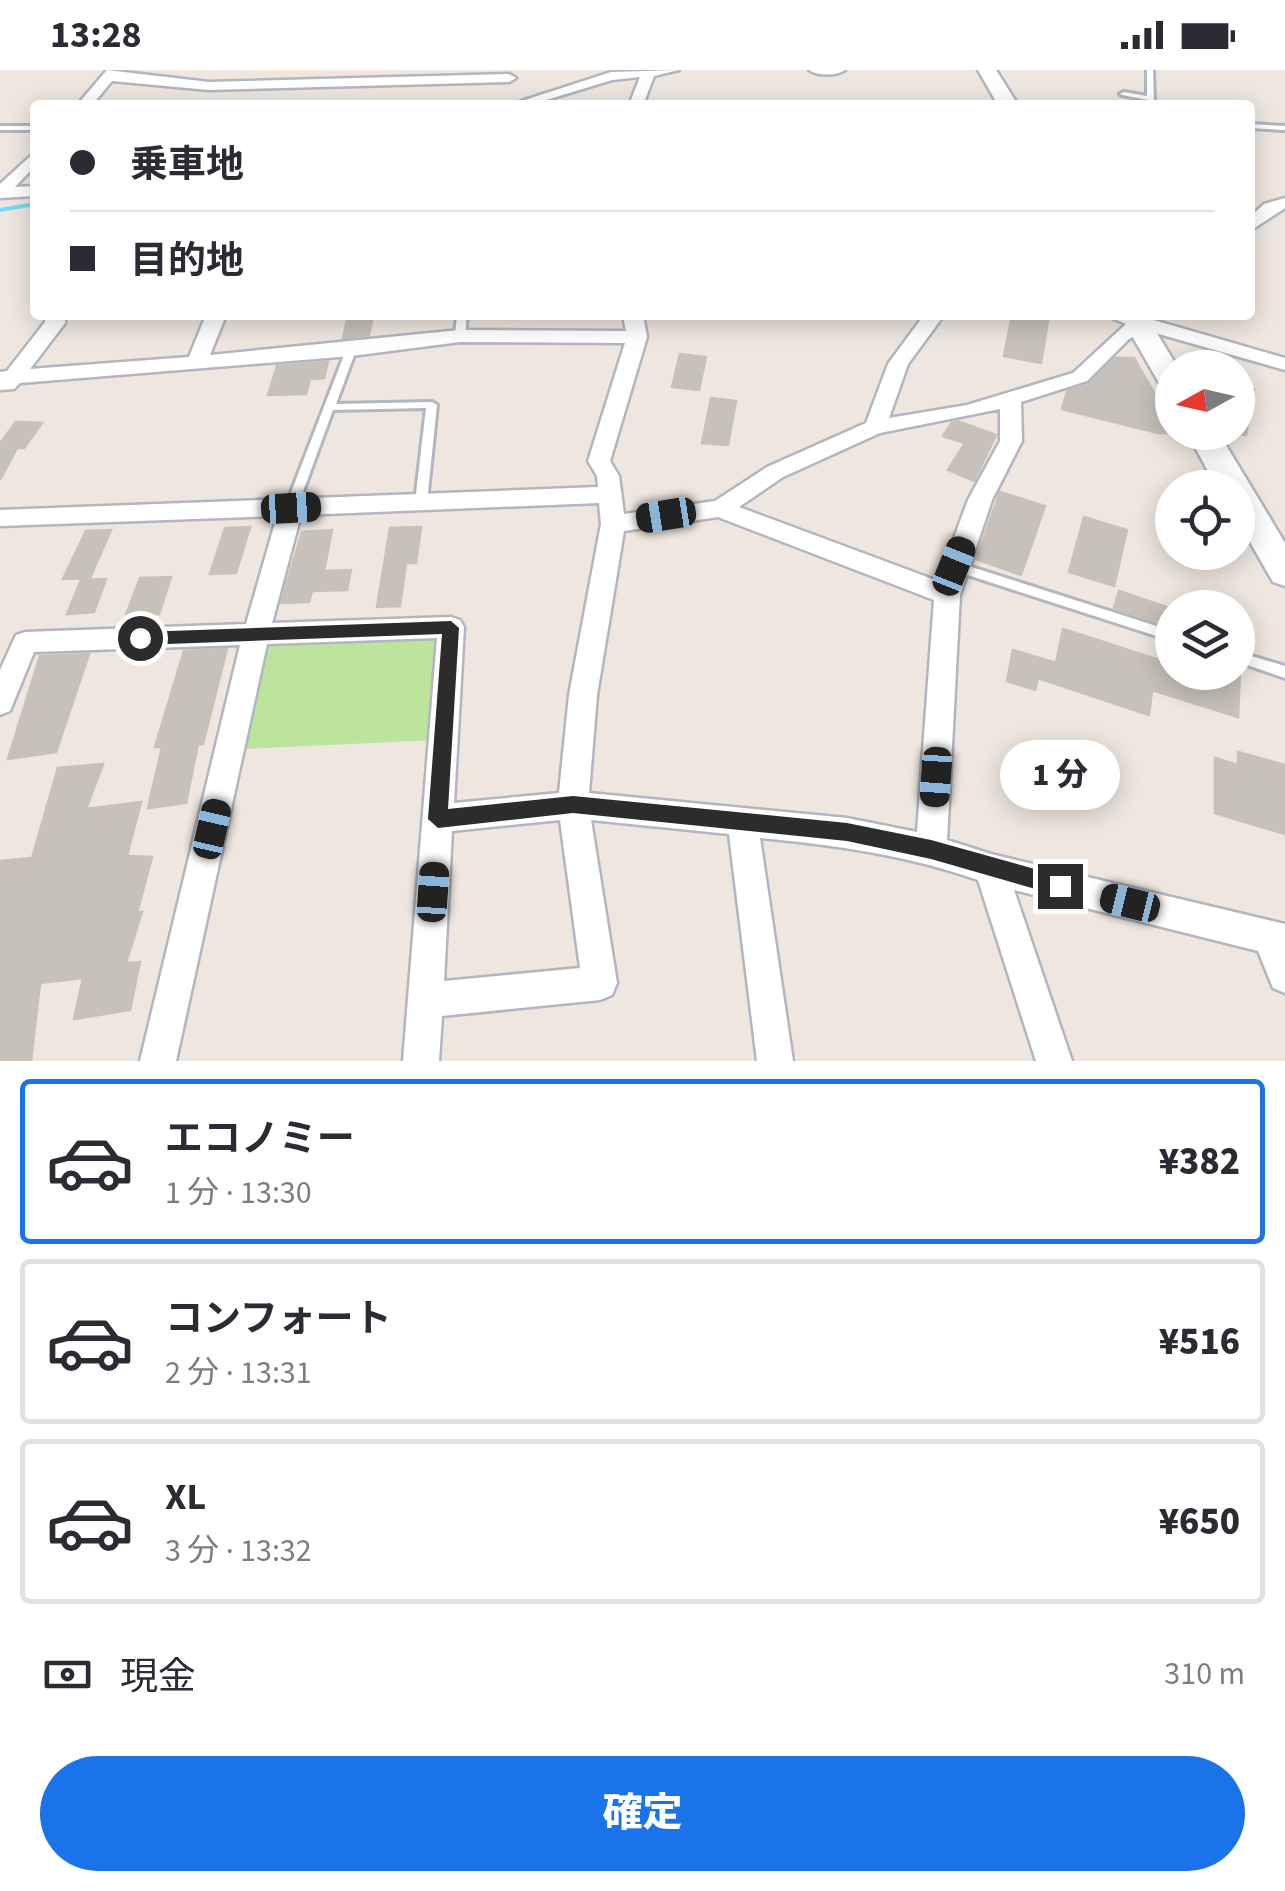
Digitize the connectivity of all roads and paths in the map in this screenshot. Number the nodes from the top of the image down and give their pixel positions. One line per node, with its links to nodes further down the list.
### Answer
1 (672, 70): 6 (street)
2 (816, 70): 3 (street)
3 (838, 70)
4 (987, 70): 15 (main road)
5 (1150, 70): 10 (lane)
6 (645, 71): 13 (street); 14 (street)
7 (112, 73): 9 (street); 11 (street)
8 (508, 74): 9 (street); 12 (street)
9 (306, 77)
10 (1124, 94)
11 (88, 100)
12 (524, 100)
13 (536, 100)
14 (638, 100)
15 (1005, 100)
16 (1255, 126): 19 (lane)
17 (0, 128): 18 (lane)
18 (30, 128)
19 (1285, 128)
20 (30, 161): 21 (street)
21 (0, 192): 22 (street)
22 (30, 192)
23 (1285, 203): 24 (street)
24 (1255, 222)
25 (55, 320): 37 (street)
26 (214, 320): 35 (street)
27 (930, 320): 40 (street)
28 (1128, 320): 38 (street)
29 (1130, 320): 34 (main road)
30 (1136, 320): 36 (street)
31 (461, 326): 32 (street); 33 (street)
32 (635, 326): 41 (street)
33 (351, 350): 35 (street); 39 (lane)
34 (1155, 357)
35 (197, 362): 37 (street)
36 (1285, 364)
37 (5, 383)
38 (1010, 399): 40 (street); 49 (street)
39 (328, 407): 42 (lane); 43 (lane)
40 (875, 426): 44 (street)
41 (610, 495): 42 (street); 47 (street)
42 (421, 502): 43 (street)
43 (291, 508): 45 (street); 51 (street)
44 (722, 508): 47 (street); 49 (street)
45 (0, 518)
46 (1255, 523): 48 (main road)
47 (613, 524): 55 (street)
48 (1285, 574)
49 (950, 580): 50 (lane); 58 (street)
50 (1155, 632)
51 (256, 635): 54 (street); 56 (street); 63 (street)
52 (1255, 662): 53 (lane)
53 (1285, 672)
54 (0, 703)
55 (573, 804): 56 (street); 57 (street); 62 (street)
56 (438, 819): 62 (street)
57 (743, 824): 58 (street); 65 (street)
58 (931, 850): 59 (street)
59 (991, 868): 60 (street); 66 (street)
60 (1277, 939): 61 (street)
61 (1285, 976)
62 (425, 1000): 64 (street)
63 (158, 1061)
64 (420, 1061)
65 (775, 1061)
66 (1054, 1061)

